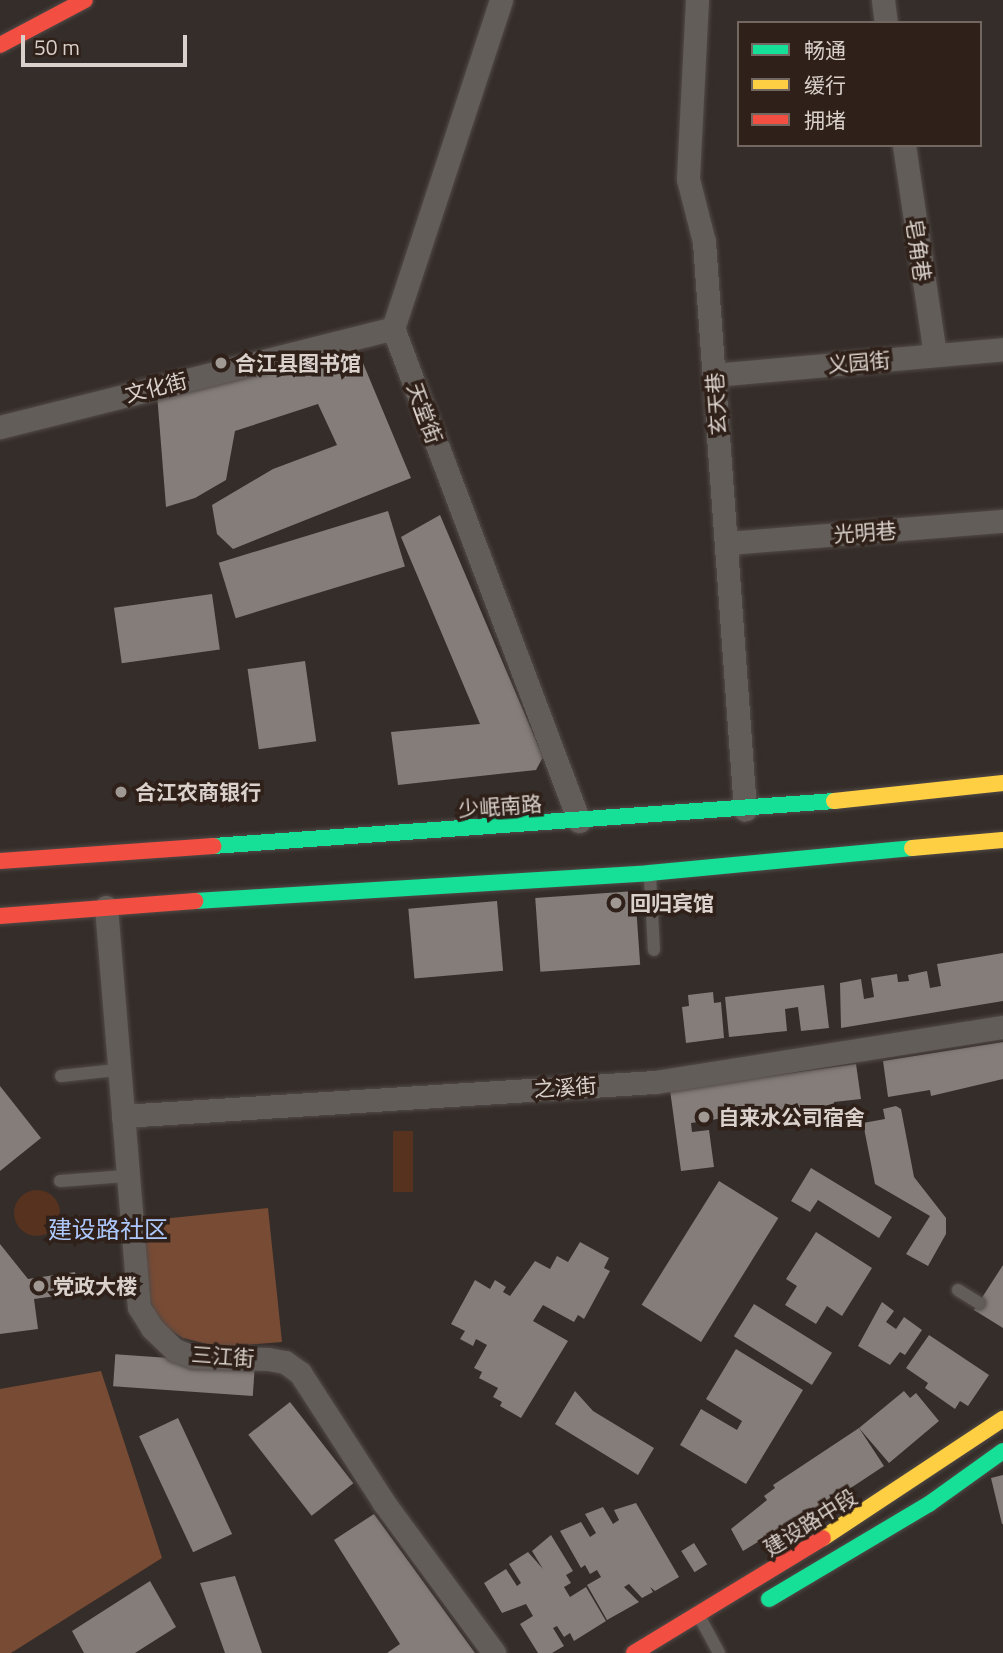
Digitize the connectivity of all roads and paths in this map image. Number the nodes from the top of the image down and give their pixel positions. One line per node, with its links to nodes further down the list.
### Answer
1 (85, 0): 6 (main road)
2 (501, 0): 8 (street)
3 (697, 0): 11 (street, 玄天巷)
4 (883, 0): 5 (street)
5 (886, 21)
6 (0, 45)
7 (904, 147): 10 (street, 皂角巷)
8 (393, 328): 12 (street, 文化街); 19 (street, 天堂街)
9 (1003, 349): 10 (street, 义园街)
10 (935, 355): 11 (street, 义园街)
11 (714, 375): 14 (street, 玄天巷)
12 (0, 427)
13 (1003, 521): 14 (street, 光明巷)
14 (727, 543): 18 (street, 玄天巷)
15 (1003, 783): 16 (main road, 少岷南路)
16 (968, 786): 17 (main road); 18 (main road, 少岷南路)
17 (983, 800)
18 (745, 810): 19 (main road, 少岷南路)
19 (579, 821): 23 (main road, 少岷南路)
20 (984, 821): 22 (main road)
21 (1003, 840): 22 (main road)
22 (973, 843): 24 (main road)
23 (0, 861)
24 (649, 873): 25 (main road); 27 (lane)
25 (106, 907): 26 (main road); 29 (street, 三江街)
26 (0, 916)
27 (653, 950)
28 (1003, 1027): 31 (street, 之溪街)
29 (116, 1070): 30 (lane); 31 (street, 三江街)
30 (61, 1076)
31 (123, 1115): 32 (street, 三江街)
32 (126, 1176): 33 (lane); 42 (street, 三江街)
33 (60, 1181)
34 (958, 1290): 35 (lane)
35 (979, 1303)
36 (1003, 1419): 39 (main road, 建设路中段)
37 (1003, 1451): 38 (main road, 建设路中段)
38 (749, 1611)
39 (699, 1615): 41 (lane); 43 (main road, 建设路中段)
40 (725, 1625): 41 (main road)
41 (704, 1637): 44 (lane)
42 (494, 1653)
43 (634, 1653)
44 (719, 1653)

